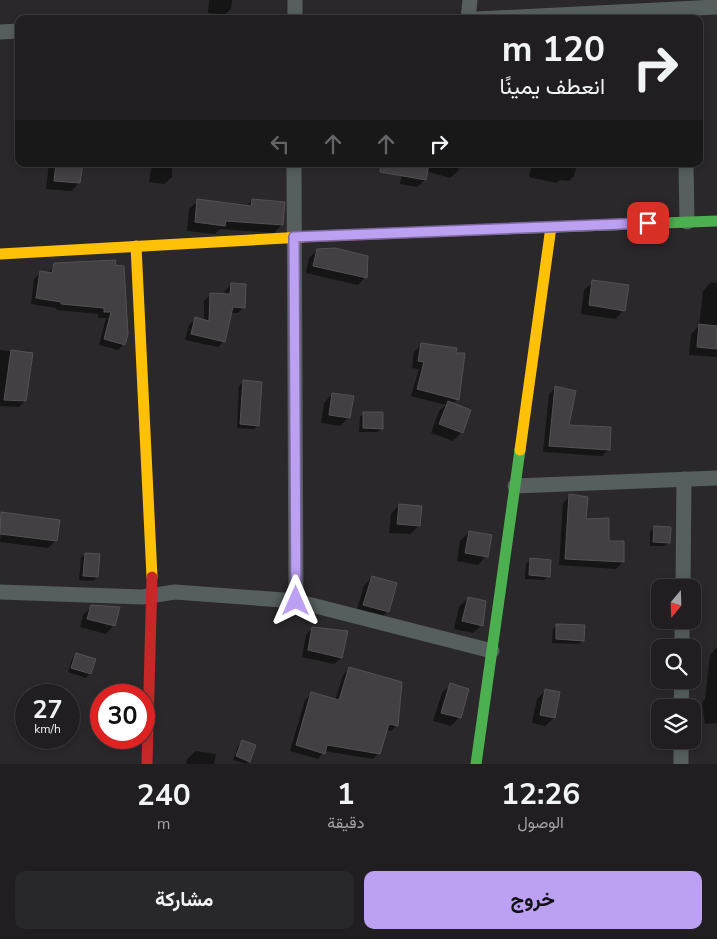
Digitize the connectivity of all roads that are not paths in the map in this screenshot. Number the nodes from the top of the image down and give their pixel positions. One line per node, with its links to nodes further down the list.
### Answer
1 (295, 0): 5 (street)
2 (470, 0): 6 (street)
3 (717, 8): 4 (street)
4 (685, 9): 7 (street)
5 (295, 15)
6 (468, 15)
7 (560, 15)
8 (0, 32): 9 (street)
9 (15, 32)
10 (294, 167): 15 (street)
11 (686, 167): 13 (street)
12 (717, 221): 13 (street)
13 (687, 222): 14 (street)
14 (552, 227): 15 (street); 20 (street)
15 (294, 237): 16 (street); 24 (street)
16 (136, 246): 17 (street); 23 (street)
17 (0, 254)
18 (717, 478): 19 (street)
19 (684, 479): 20 (street); 21 (street)
20 (515, 486): 25 (street)
21 (682, 579)
22 (0, 592): 23 (street)
23 (153, 596): 24 (street); 27 (street)
24 (296, 601): 25 (street)
25 (492, 651): 28 (street)
26 (681, 749): 29 (street)
27 (147, 764)
28 (476, 764)
29 (681, 764)

